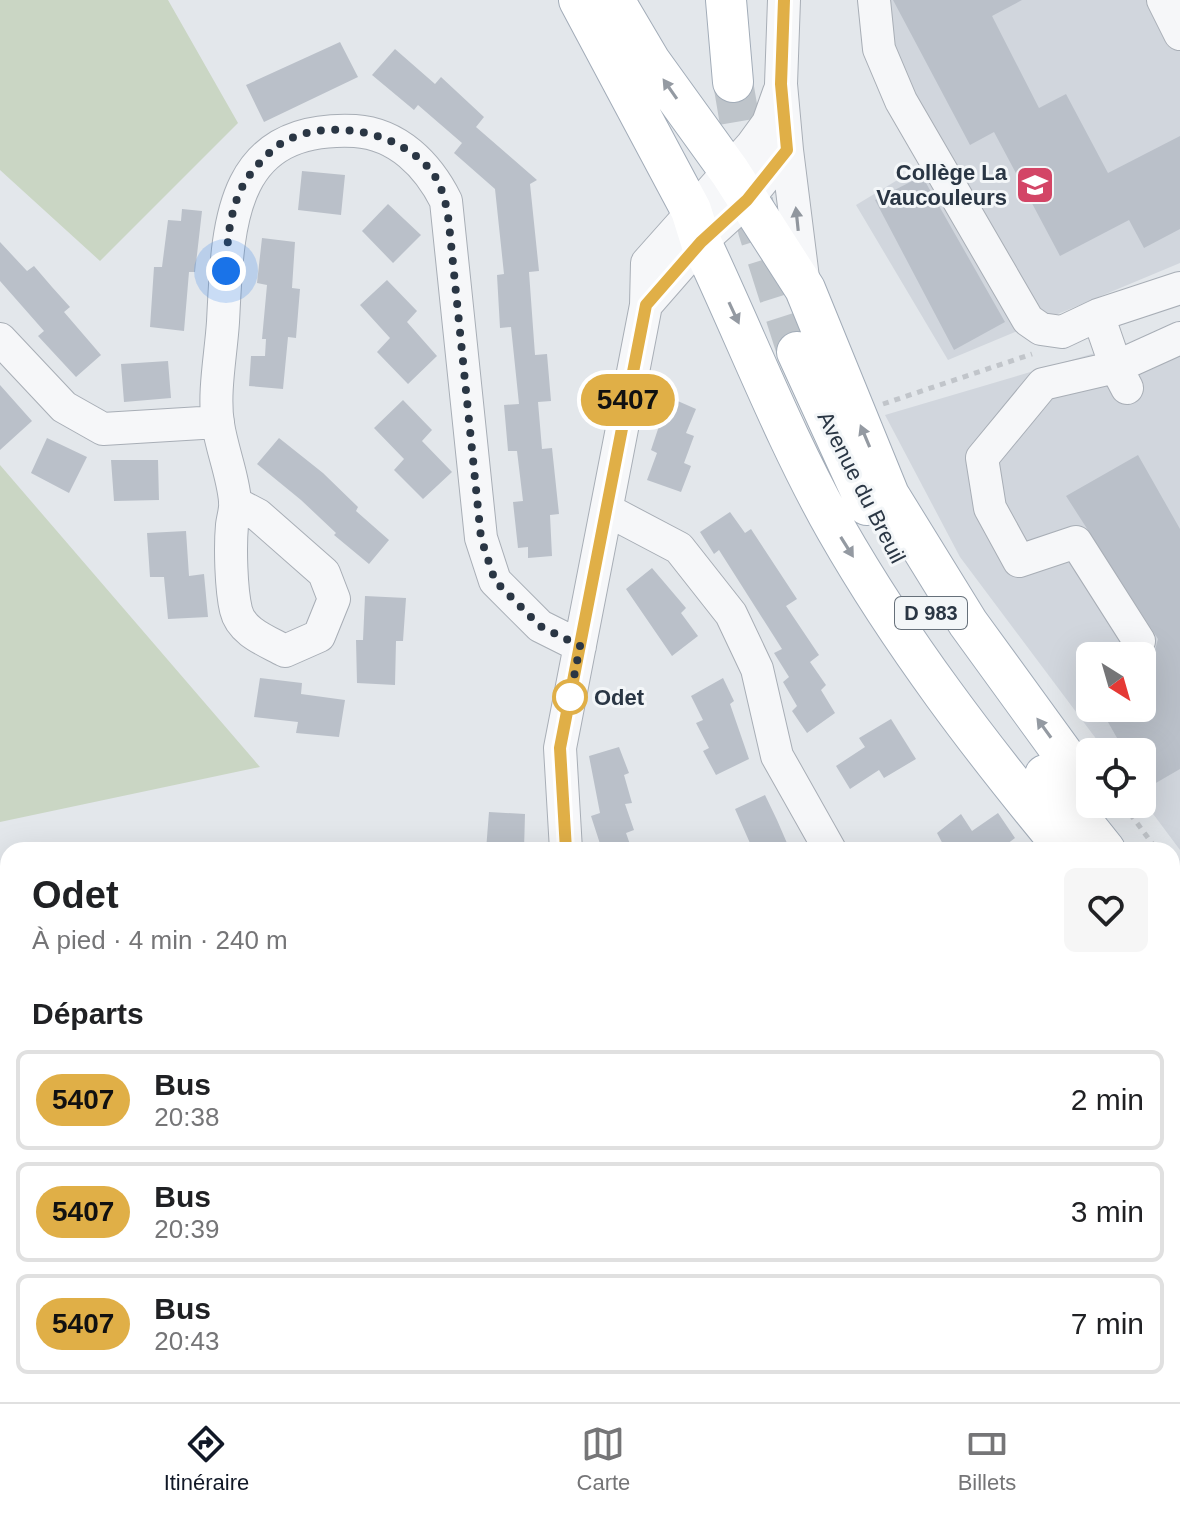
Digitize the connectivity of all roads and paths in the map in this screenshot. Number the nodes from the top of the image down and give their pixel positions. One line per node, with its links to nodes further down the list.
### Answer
1 (579, 0): 13 (main road)
2 (614, 0): 10 (main road, one-way to 2)
3 (726, 0): 8 (main road)
4 (784, 0): 9 (street)
5 (874, 0): 17 (street)
6 (1163, 0): 7 (street)
7 (1180, 34)
8 (733, 82)
9 (781, 84): 10 (street); 11 (street); 12 (street)
10 (698, 128): 12 (main road)
11 (787, 150): 12 (street); 15 (street, one-way to 11)
12 (738, 186): 13 (street); 15 (main road)
13 (696, 226): 26 (street); 34 (main road, one-way to 34)
14 (1180, 288): 16 (street)
15 (805, 289): 23 (main road)
16 (1098, 315): 17 (street); 22 (street)
17 (1062, 332): 21 (street)
18 (1180, 338): 22 (street)
19 (0, 339): 24 (street)
20 (797, 352): 35 (main road, Avenue du Breuil / D 983)
21 (1034, 371): 22 (street); 23 (path); 27 (street)
22 (1121, 378)
23 (855, 413): 29 (main road, one-way to 23)
24 (218, 422): 25 (street); 28 (street)
25 (235, 503)
26 (607, 510): 28 (street); 33 (street)
27 (1139, 641)
28 (580, 646): 32 (street)
29 (1076, 772)
30 (1111, 818): 36 (main road)
31 (1133, 818): 37 (path)
32 (566, 842)
33 (825, 842)
34 (1060, 842)
35 (1099, 842)
36 (1131, 842)
37 (1151, 842)

